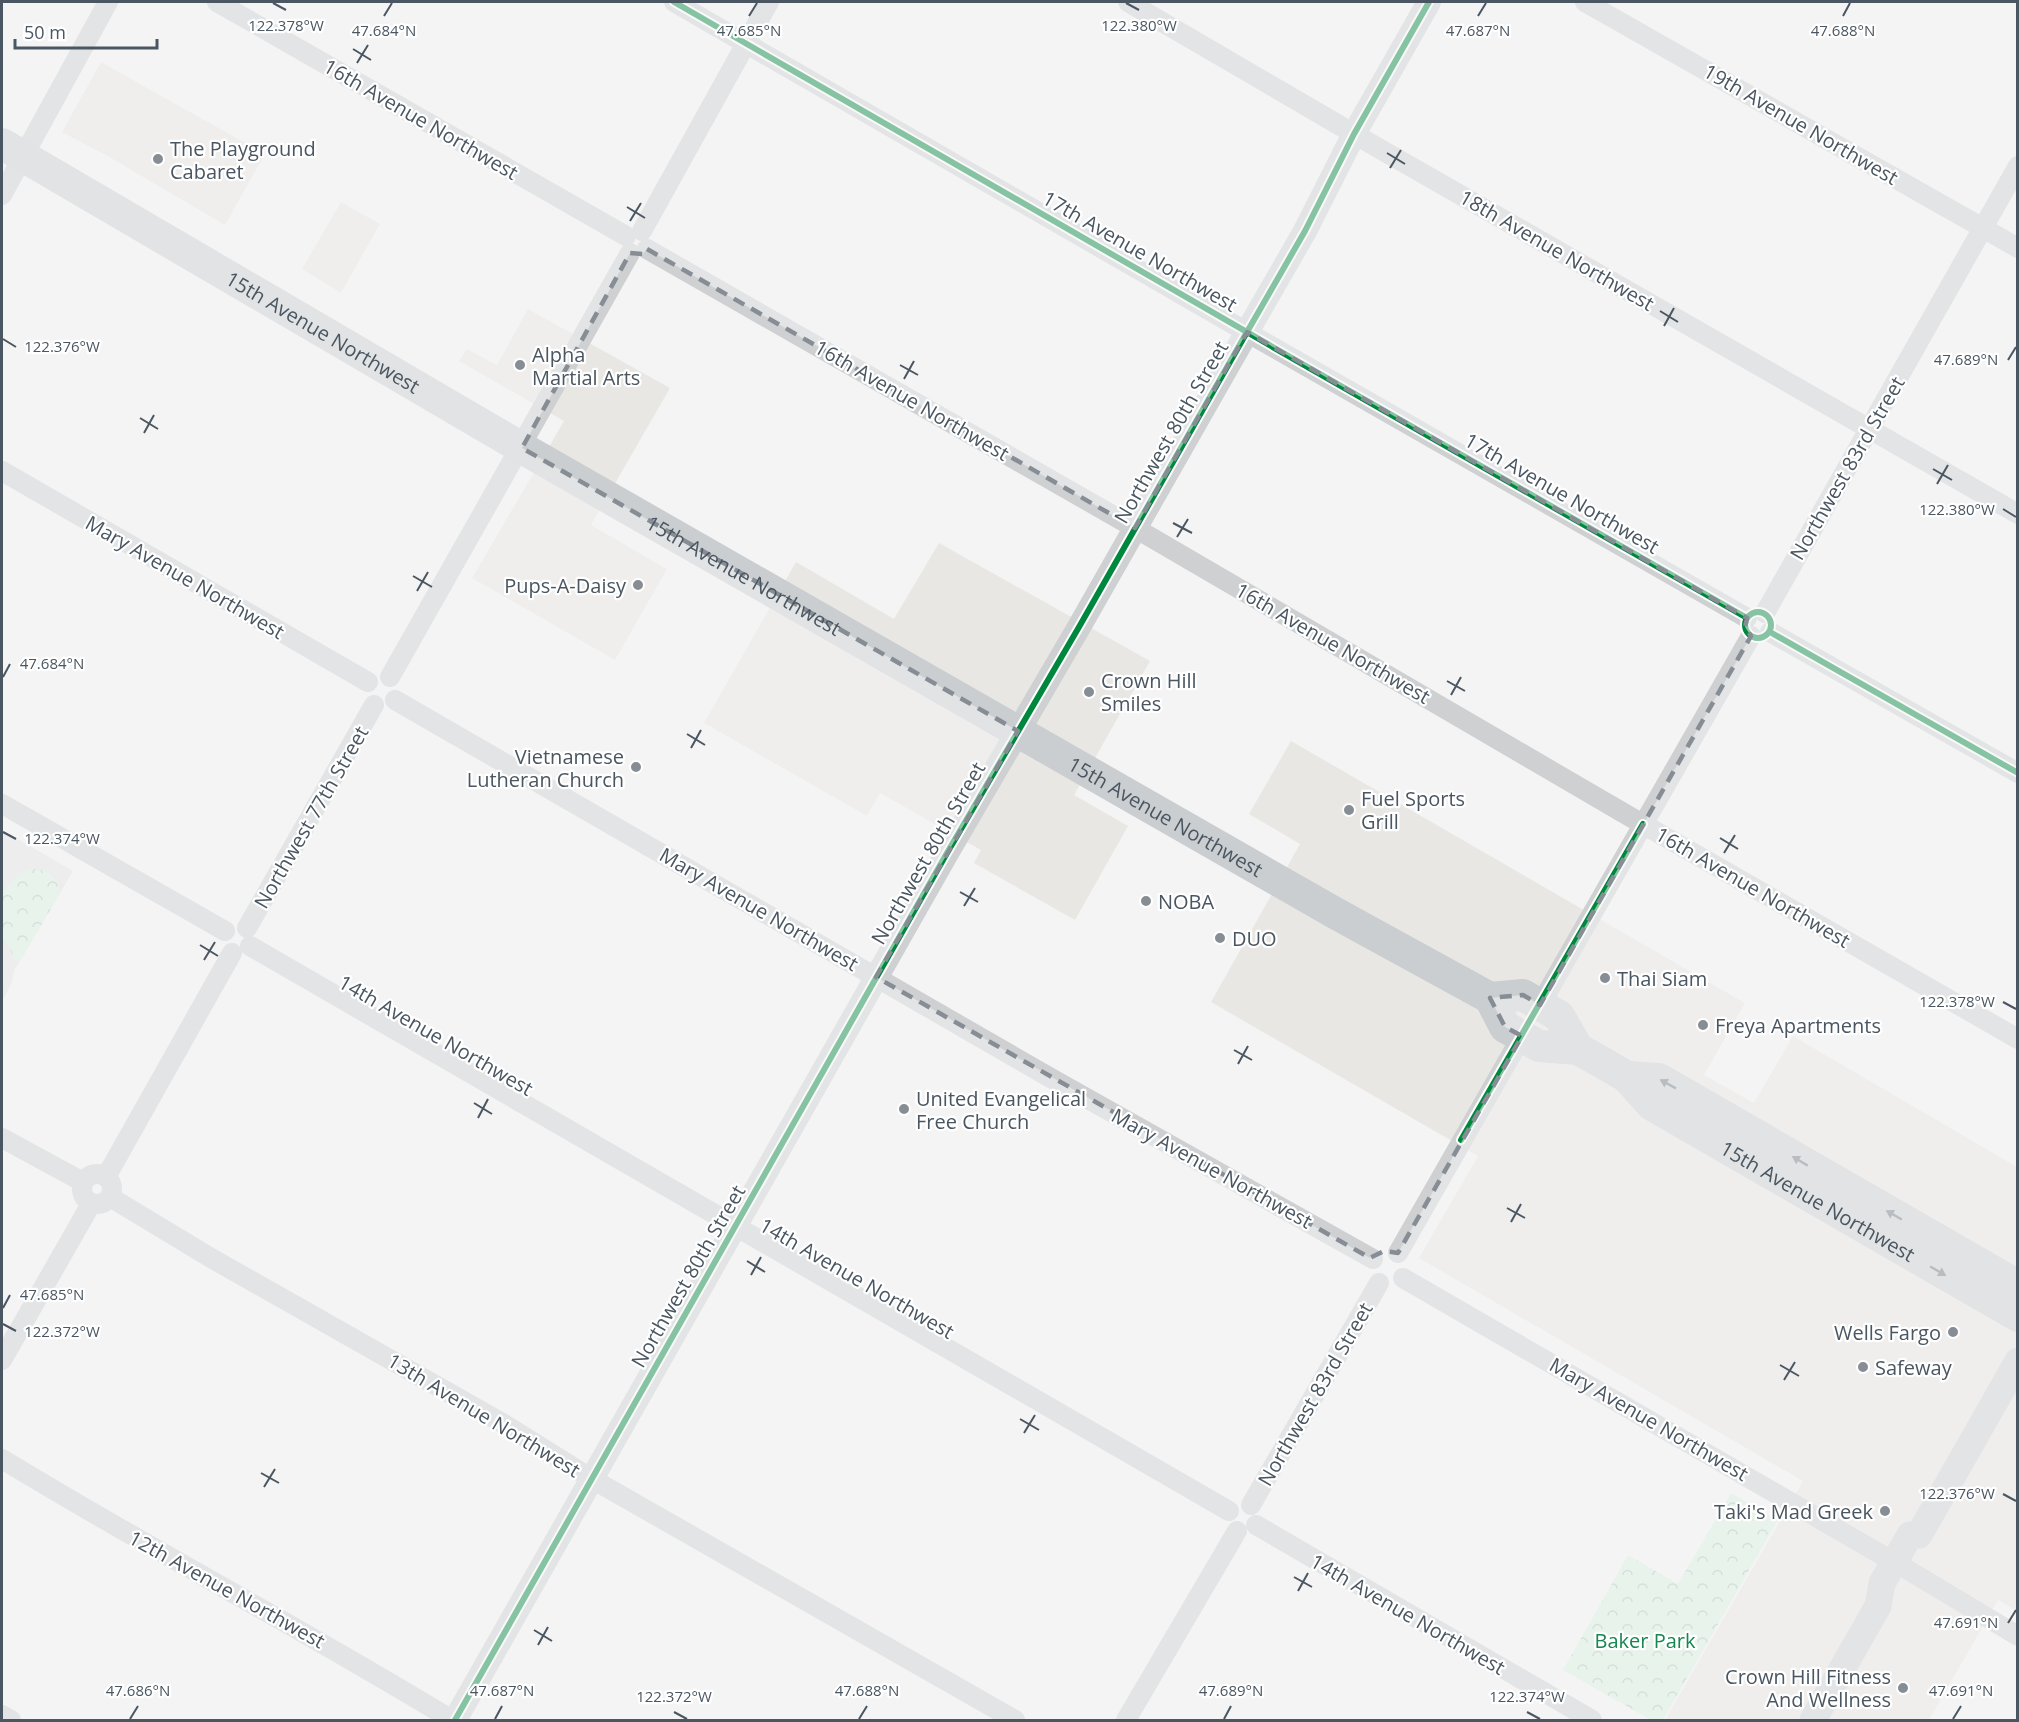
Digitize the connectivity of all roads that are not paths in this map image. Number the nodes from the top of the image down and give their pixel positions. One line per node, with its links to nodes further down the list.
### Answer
1 (108, 2): 10 (street)
2 (217, 2): 14 (street, 16th Avenue Northwest)
3 (674, 2): 8 (street, 17th Avenue Northwest)
4 (769, 2): 8 (street)
5 (1128, 2): 9 (street, 18th Avenue Northwest)
6 (1429, 2): 9 (street, Northwest 80th Street)
7 (1585, 2): 13 (street, 19th Avenue Northwest)
8 (745, 42): 14 (street); 16 (street, 17th Avenue Northwest)
9 (1354, 134): 16 (street, Northwest 80th Street); 17 (street, 18th Avenue Northwest)
10 (12, 150): 12 (street); 18 (main road, 15th Avenue Northwest)
11 (2018, 166): 13 (street, Northwest 83rd Street)
12 (2, 195)
13 (1983, 228): 15 (street, 19th Avenue Northwest); 17 (street, Northwest 83rd Street)
14 (637, 242): 18 (street); 21 (street, 16th Avenue Northwest)
15 (2018, 248)
16 (1247, 333): 21 (street, Northwest 80th Street); 22 (street, 17th Avenue Northwest)
17 (1871, 428): 20 (street, 18th Avenue Northwest); 22 (street, Northwest 83rd Street)
18 (522, 448): 23 (street); 27 (main road, 15th Avenue Northwest)
19 (2, 471): 24 (street, Mary Avenue Northwest)
20 (2018, 514)
21 (1135, 528): 27 (street, Northwest 80th Street); 30 (street, 16th Avenue Northwest)
22 (1758, 625): 28 (street, 17th Avenue Northwest); 30 (street, Northwest 83rd Street)
23 (390, 677): 24 (street); 25 (street)
24 (368, 682): 26 (street)
25 (395, 700): 26 (street); 32 (street, Mary Avenue Northwest)
26 (375, 705): 31 (street, Northwest 77th Street)
27 (1018, 731): 32 (street, Northwest 80th Street); 33 (main road, 15th Avenue Northwest)
28 (2018, 773)
29 (2, 804): 31 (street)
30 (1643, 824): 34 (street, Northwest 83rd Street); 36 (street, 16th Avenue Northwest)
31 (243, 942): 42 (street, Northwest 77th Street); 46 (street, 14th Avenue Northwest)
32 (876, 977): 46 (street, Northwest 80th Street); 48 (street, Mary Avenue Northwest)
33 (1490, 998): 34 (main road); 35 (main road, 15th Avenue Northwest)
34 (1540, 1005): 37 (main road)
35 (1522, 1036): 37 (main road, 15th Avenue Northwest); 47 (street)
36 (2018, 1039)
37 (1578, 1049): 38 (main road, 15th Avenue Northwest)
38 (1627, 1077): 39 (main road, 15th Avenue Northwest); 40 (main road, 15th Avenue Northwest, one-way to 38)
39 (1687, 1125): 40 (main road); 52 (main road, 15th Avenue Northwest, one-way to 52)
40 (1751, 1132): 51 (main road, 15th Avenue Northwest, one-way to 40)
41 (2, 1138): 43 (street)
42 (106, 1177): 43 (street); 44 (street)
43 (83, 1182): 45 (street)
44 (110, 1197): 45 (street); 56 (street, 13th Avenue Northwest)
45 (91, 1204): 53 (street)
46 (735, 1227): 56 (street, Northwest 80th Street); 58 (street, 14th Avenue Northwest)
47 (1398, 1253): 48 (street); 49 (street)
48 (1373, 1259): 50 (street)
49 (1403, 1278): 50 (street); 60 (street, Mary Avenue Northwest)
50 (1380, 1283): 57 (street, Northwest 83rd Street)
51 (2018, 1286)
52 (2018, 1316)
53 (2, 1360)
54 (2018, 1361): 60 (main road)
55 (2, 1459): 64 (street, 12th Avenue Northwest)
56 (592, 1479): 64 (street, Northwest 80th Street); 65 (street, 13th Avenue Northwest)
57 (1251, 1505): 58 (street); 59 (street)
58 (1229, 1511): 59 (street)
59 (1246, 1528): 66 (street); 67 (street, 14th Avenue Northwest)
60 (1901, 1566): 61 (street, Mary Avenue Northwest); 68 (main road)
61 (2018, 1635)
62 (2, 1715): 63 (street)
63 (11, 1720)
64 (453, 1720)
65 (1015, 1720)
66 (1126, 1720)
67 (1592, 1720)
68 (1813, 1720)

